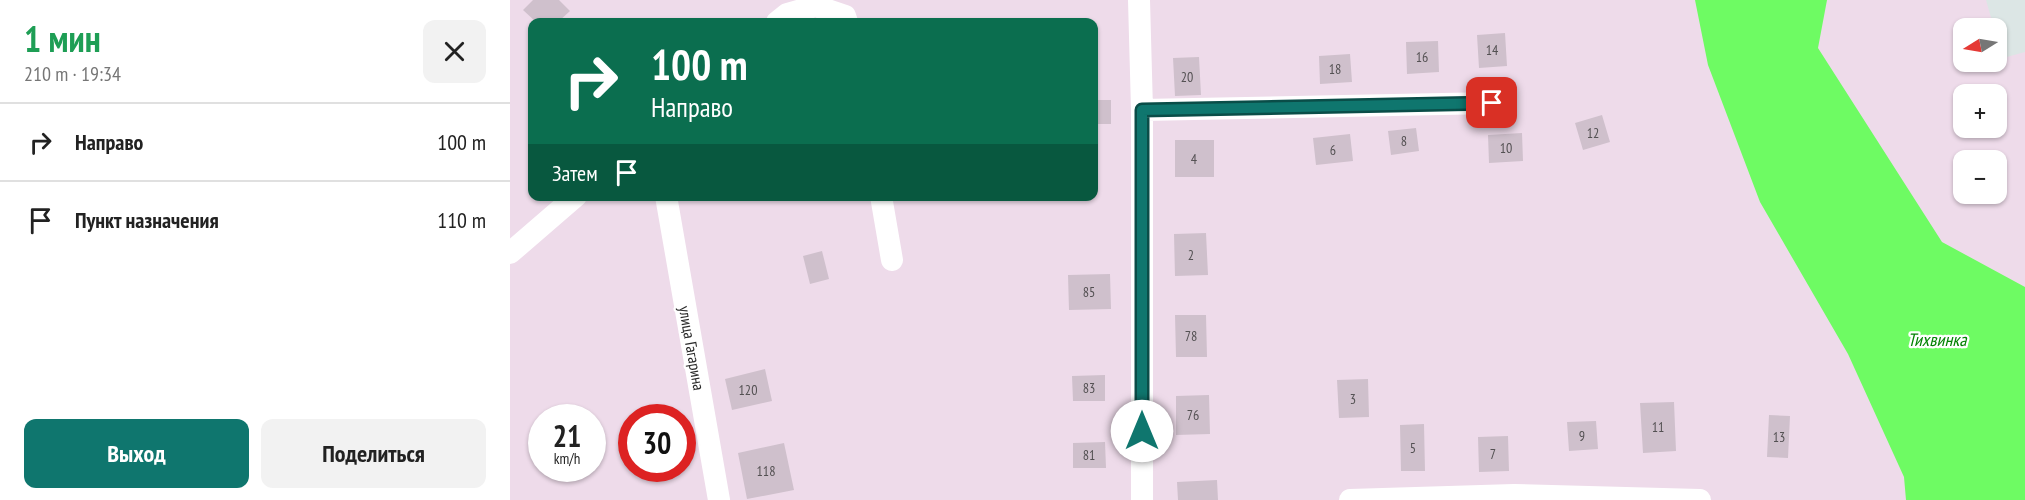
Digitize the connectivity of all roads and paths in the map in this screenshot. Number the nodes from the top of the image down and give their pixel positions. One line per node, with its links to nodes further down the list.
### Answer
1 (1139, 0): 5 (street)
2 (782, 18): 3 (street)
3 (846, 18)
4 (1492, 103): 5 (street)
5 (1142, 110): 12 (street)
6 (570, 201): 9 (street)
7 (667, 201): 11 (street, улица Гагарина)
8 (882, 201): 10 (street)
9 (510, 253)
10 (892, 260)
11 (719, 500)
12 (1142, 500)
13 (1350, 500): 14 (street)
14 (1700, 500)

